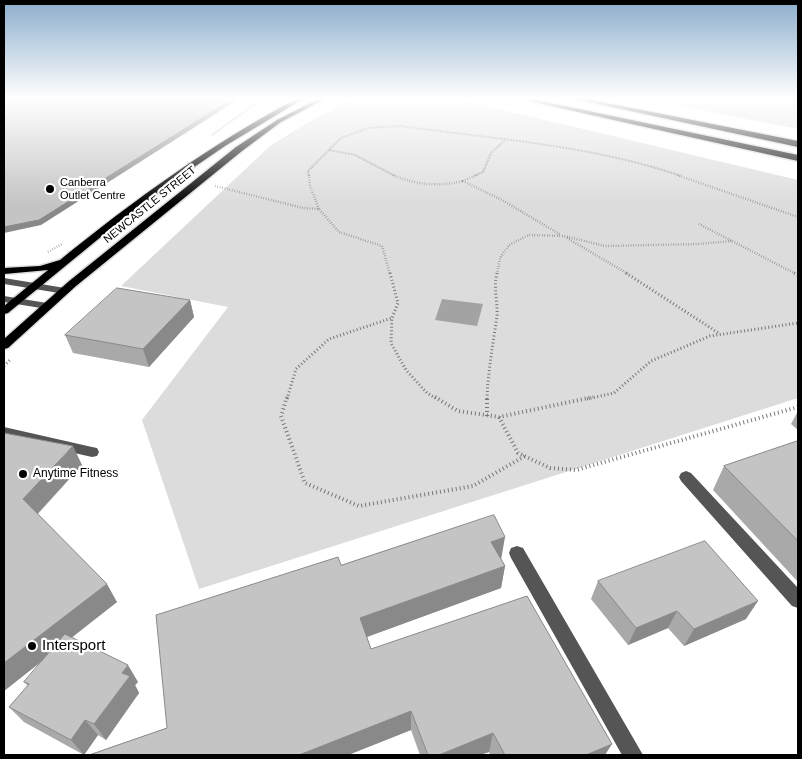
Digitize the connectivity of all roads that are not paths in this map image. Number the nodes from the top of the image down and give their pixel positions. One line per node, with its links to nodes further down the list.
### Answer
1 (240, 134): 7 (main road, NEWCASTLE STREET)
2 (260, 134): 11 (main road, NEWCASTLE STREET)
3 (688, 134): 6 (highway)
4 (751, 134): 5 (highway)
5 (798, 144)
6 (798, 158)
7 (67, 260): 8 (main road); 10 (main road, NEWCASTLE STREET)
8 (4, 271)
9 (4, 281): 10 (street)
10 (35, 286): 11 (street); 13 (main road, NEWCASTLE STREET)
11 (65, 291): 14 (main road, NEWCASTLE STREET)
12 (4, 299): 13 (street)
13 (16, 301): 14 (street); 15 (main road, NEWCASTLE STREET)
14 (46, 306): 16 (main road, NEWCASTLE STREET)
15 (4, 311)
16 (4, 345)
17 (4, 432): 18 (street)
18 (92, 452)
19 (686, 477): 21 (street)
20 (517, 553): 22 (street)
21 (798, 600)
22 (633, 755)

